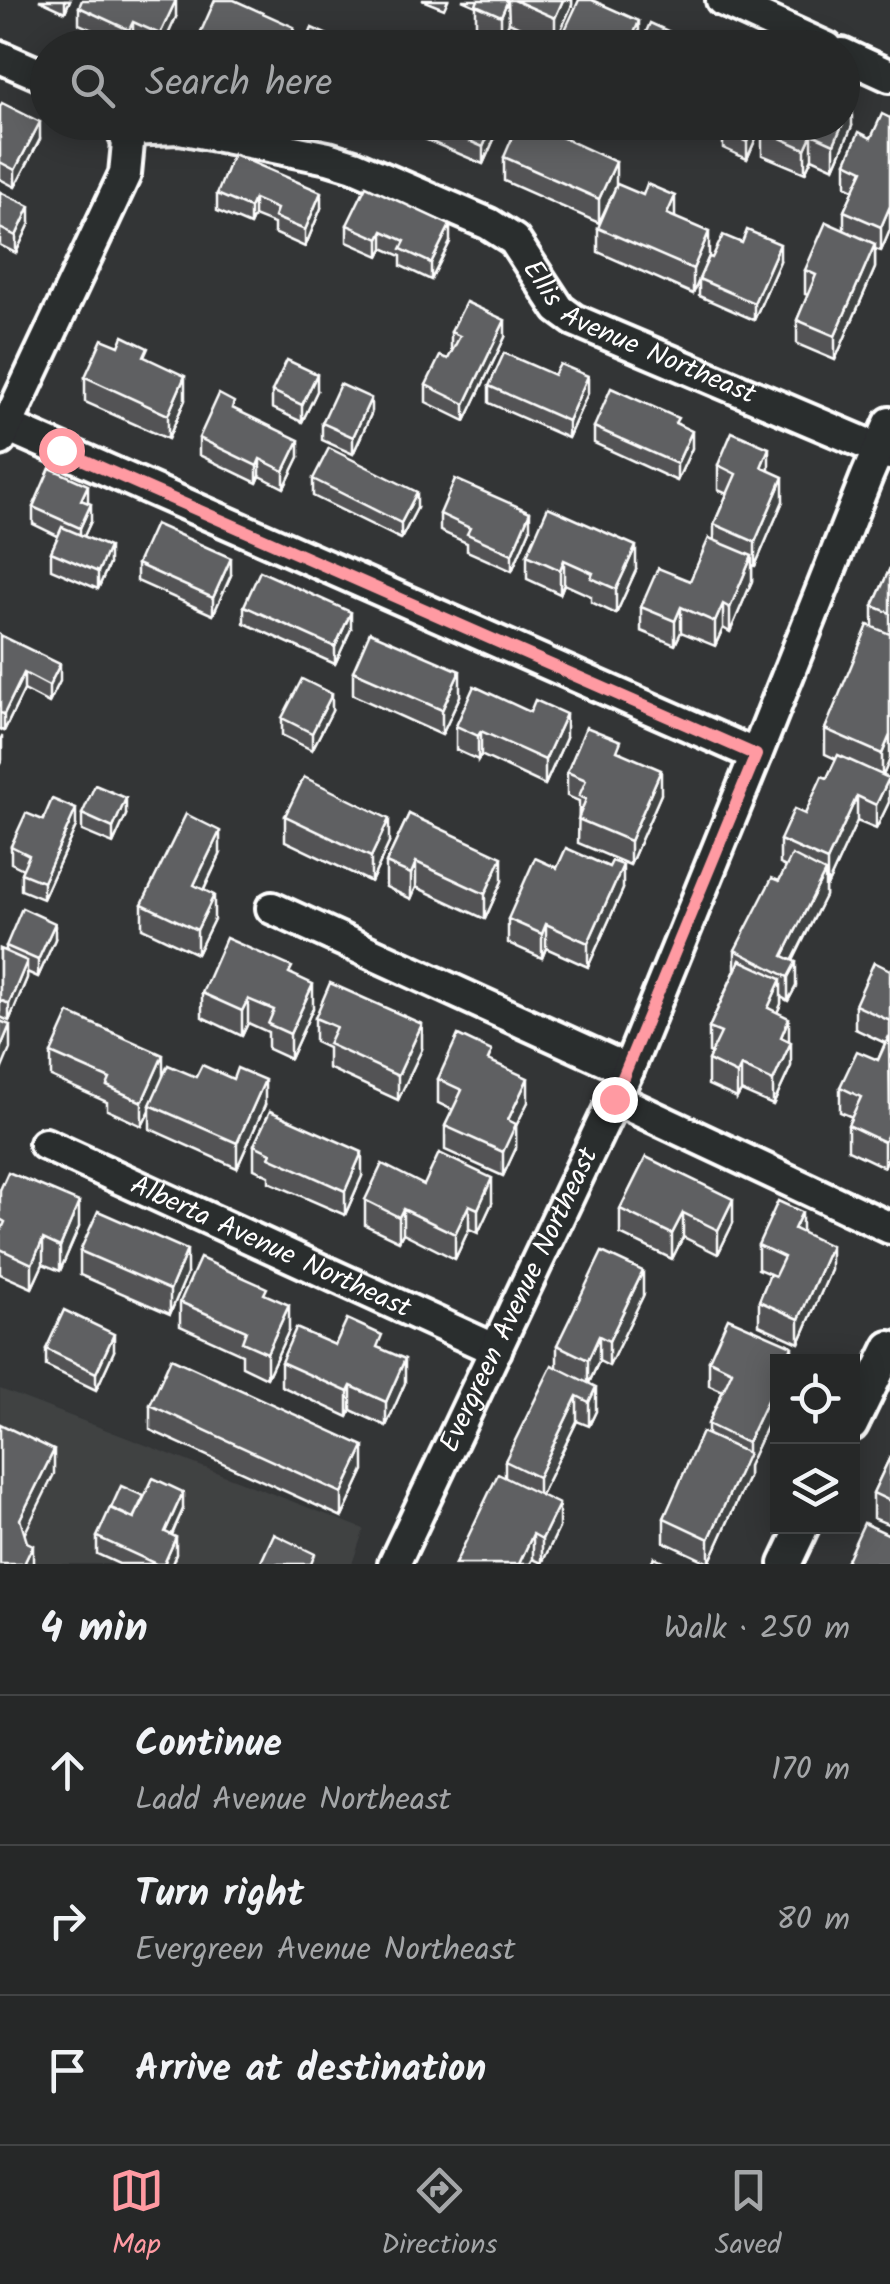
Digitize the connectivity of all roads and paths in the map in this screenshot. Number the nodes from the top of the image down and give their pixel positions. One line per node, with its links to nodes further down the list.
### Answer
1 (722, 0): 2 (street)
2 (788, 30)
3 (0, 56): 5 (street)
4 (860, 62): 6 (street)
5 (30, 70)
6 (890, 76)
7 (127, 140): 9 (street)
8 (239, 140): 10 (street, Ellis Avenue Northeast)
9 (3, 433): 11 (street)
10 (886, 442): 11 (street, Evergreen Avenue Northeast)
11 (756, 755): 13 (street, Evergreen Avenue Northeast)
12 (272, 908): 13 (street)
13 (628, 1070): 14 (street, Evergreen Avenue Northeast)
14 (614, 1099): 16 (street); 18 (street, Evergreen Avenue Northeast)
15 (45, 1144): 18 (street, Alberta Avenue Northeast)
16 (890, 1228)
17 (890, 1347): 19 (street)
18 (496, 1350): 21 (street, Evergreen Avenue Northeast)
19 (860, 1409)
20 (799, 1534): 22 (street)
21 (394, 1564)
22 (785, 1564)

